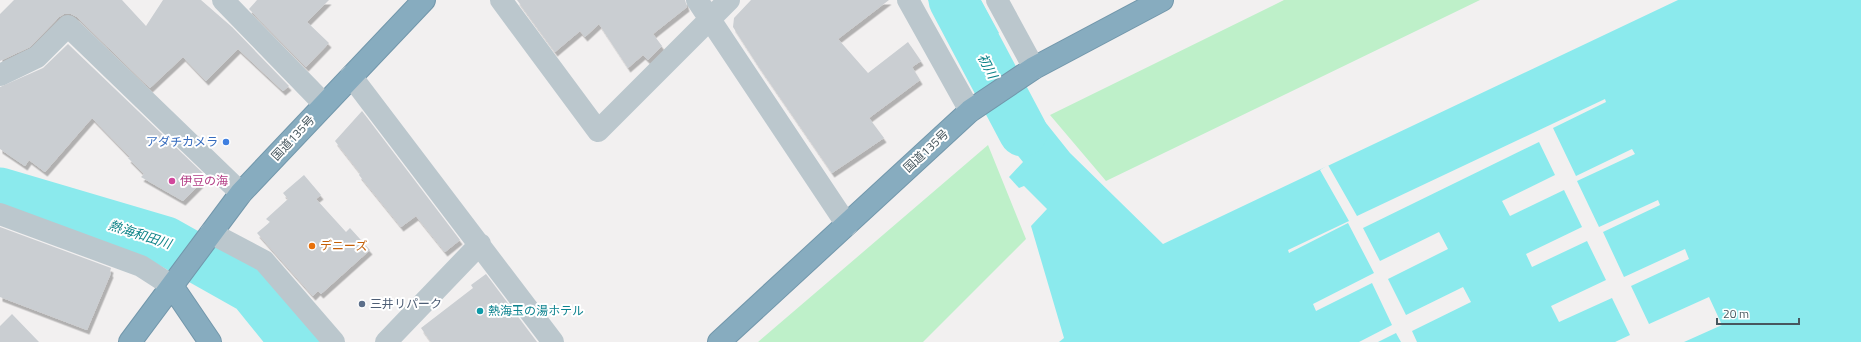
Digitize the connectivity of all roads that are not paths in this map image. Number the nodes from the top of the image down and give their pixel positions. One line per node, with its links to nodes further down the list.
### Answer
1 (223, 0): 13 (street)
2 (424, 0): 12 (highway, 国道135号)
3 (501, 0): 9 (street)
4 (697, 0): 9 (street)
5 (729, 0): 9 (street)
6 (908, 0): 14 (street)
7 (997, 0): 10 (street)
8 (1162, 0): 10 (highway, 国道135号)
9 (710, 19): 17 (street)
10 (1034, 68): 14 (highway, 国道135号)
11 (0, 75): 15 (street)
12 (351, 76): 13 (highway, 国道135号); 19 (street)
13 (324, 104): 15 (highway, 国道135号)
14 (970, 111): 17 (highway, 国道135号)
15 (241, 194): 18 (highway, 国道135号)
16 (0, 214): 20 (street)
17 (847, 225): 26 (highway, 国道135号)
18 (209, 236): 20 (highway, 国道135号); 23 (street)
19 (480, 244): 24 (street); 25 (street)
20 (172, 286): 21 (highway, 国道135号); 22 (highway)
21 (130, 342)
22 (210, 342)
23 (334, 342)
24 (386, 342)
25 (553, 342)
26 (719, 342)

